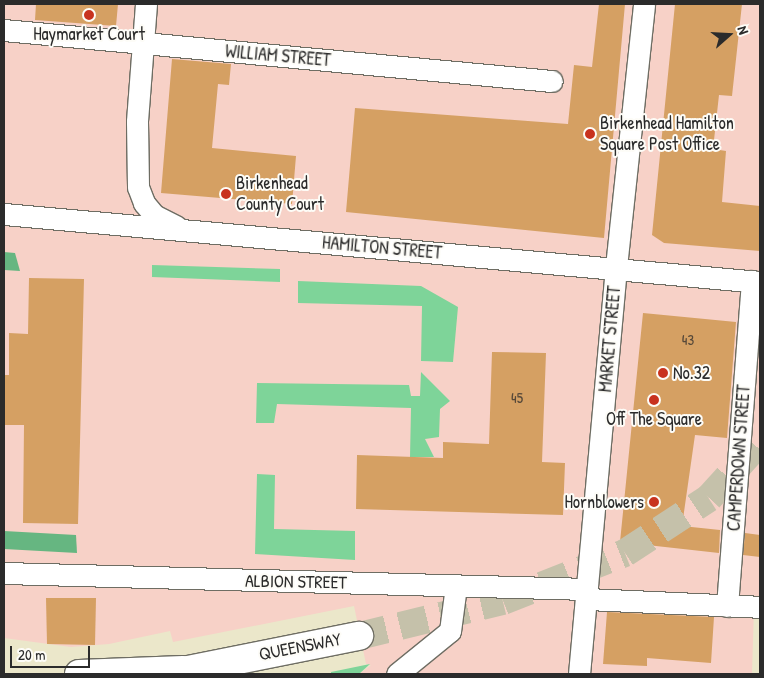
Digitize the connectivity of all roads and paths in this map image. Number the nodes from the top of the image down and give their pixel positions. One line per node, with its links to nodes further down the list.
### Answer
1 (146, 4): 4 (street)
2 (644, 4): 8 (street, MARKET STREET)
3 (4, 30): 4 (street, WILLIAM STREET)
4 (143, 43): 5 (street, WILLIAM STREET); 7 (street)
5 (552, 81)
6 (4, 214): 7 (street, HAMILTON STREET)
7 (185, 231): 8 (street, HAMILTON STREET)
8 (616, 267): 9 (street, HAMILTON STREET); 12 (street, MARKET STREET)
9 (756, 282): 13 (street, CAMPERDOWN STREET)
10 (4, 573): 11 (street, ALBION STREET)
11 (456, 586): 12 (street, ALBION STREET); 18 (street)
12 (587, 594): 13 (street, ALBION STREET); 19 (street, MARKET STREET)
13 (727, 606): 14 (street, ALBION STREET)
14 (760, 607)
15 (359, 636): 16 (main road, QUEENSWAY)
16 (175, 672): 17 (main road, QUEENSWAY)
17 (79, 674)
18 (397, 674)
19 (579, 674)

